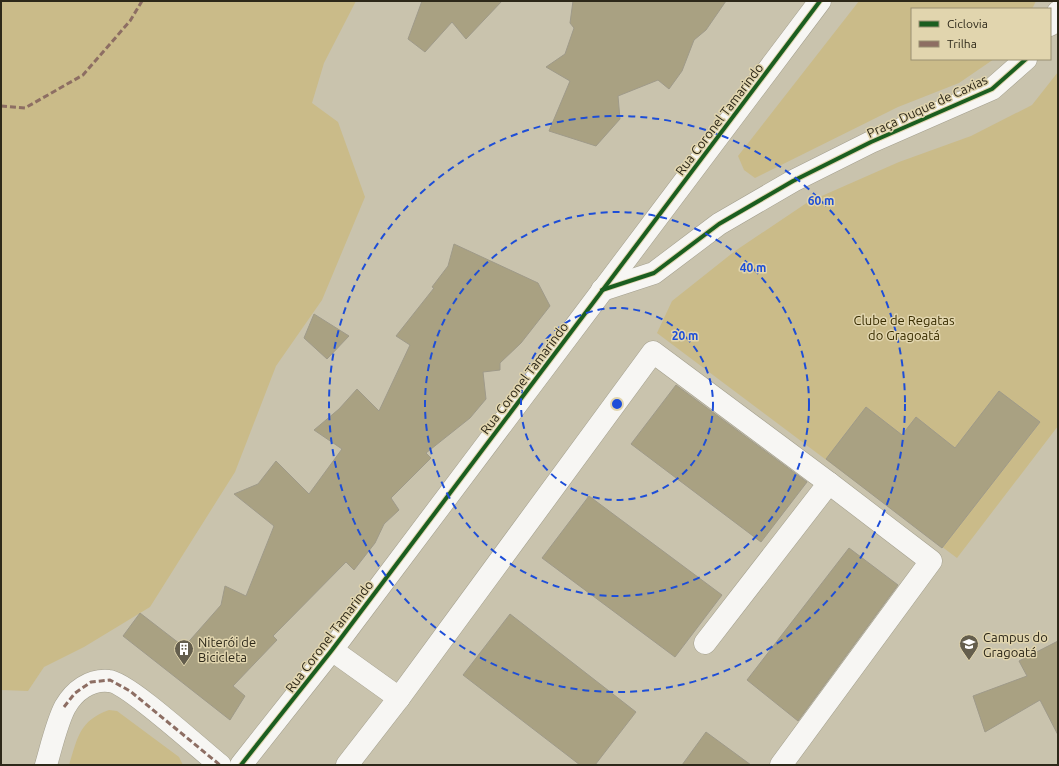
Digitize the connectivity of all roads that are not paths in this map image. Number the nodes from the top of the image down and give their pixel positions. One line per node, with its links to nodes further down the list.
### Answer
1 (820, 1): 5 (main road, Rua Coronel Tamarindo)
2 (1058, 12): 3 (main road)
3 (1051, 23)
4 (1025, 60): 5 (main road, Praça Duque de Caxias)
5 (602, 290): 8 (main road, Rua Coronel Tamarindo)
6 (829, 482): 7 (main road); 9 (main road); 14 (main road)
7 (705, 643)
8 (332, 650): 9 (main road); 12 (main road, Rua Coronel Tamarindo)
9 (399, 698): 13 (main road)
10 (46, 765): 11 (main road)
11 (220, 765)
12 (241, 765)
13 (347, 765)
14 (781, 765)

